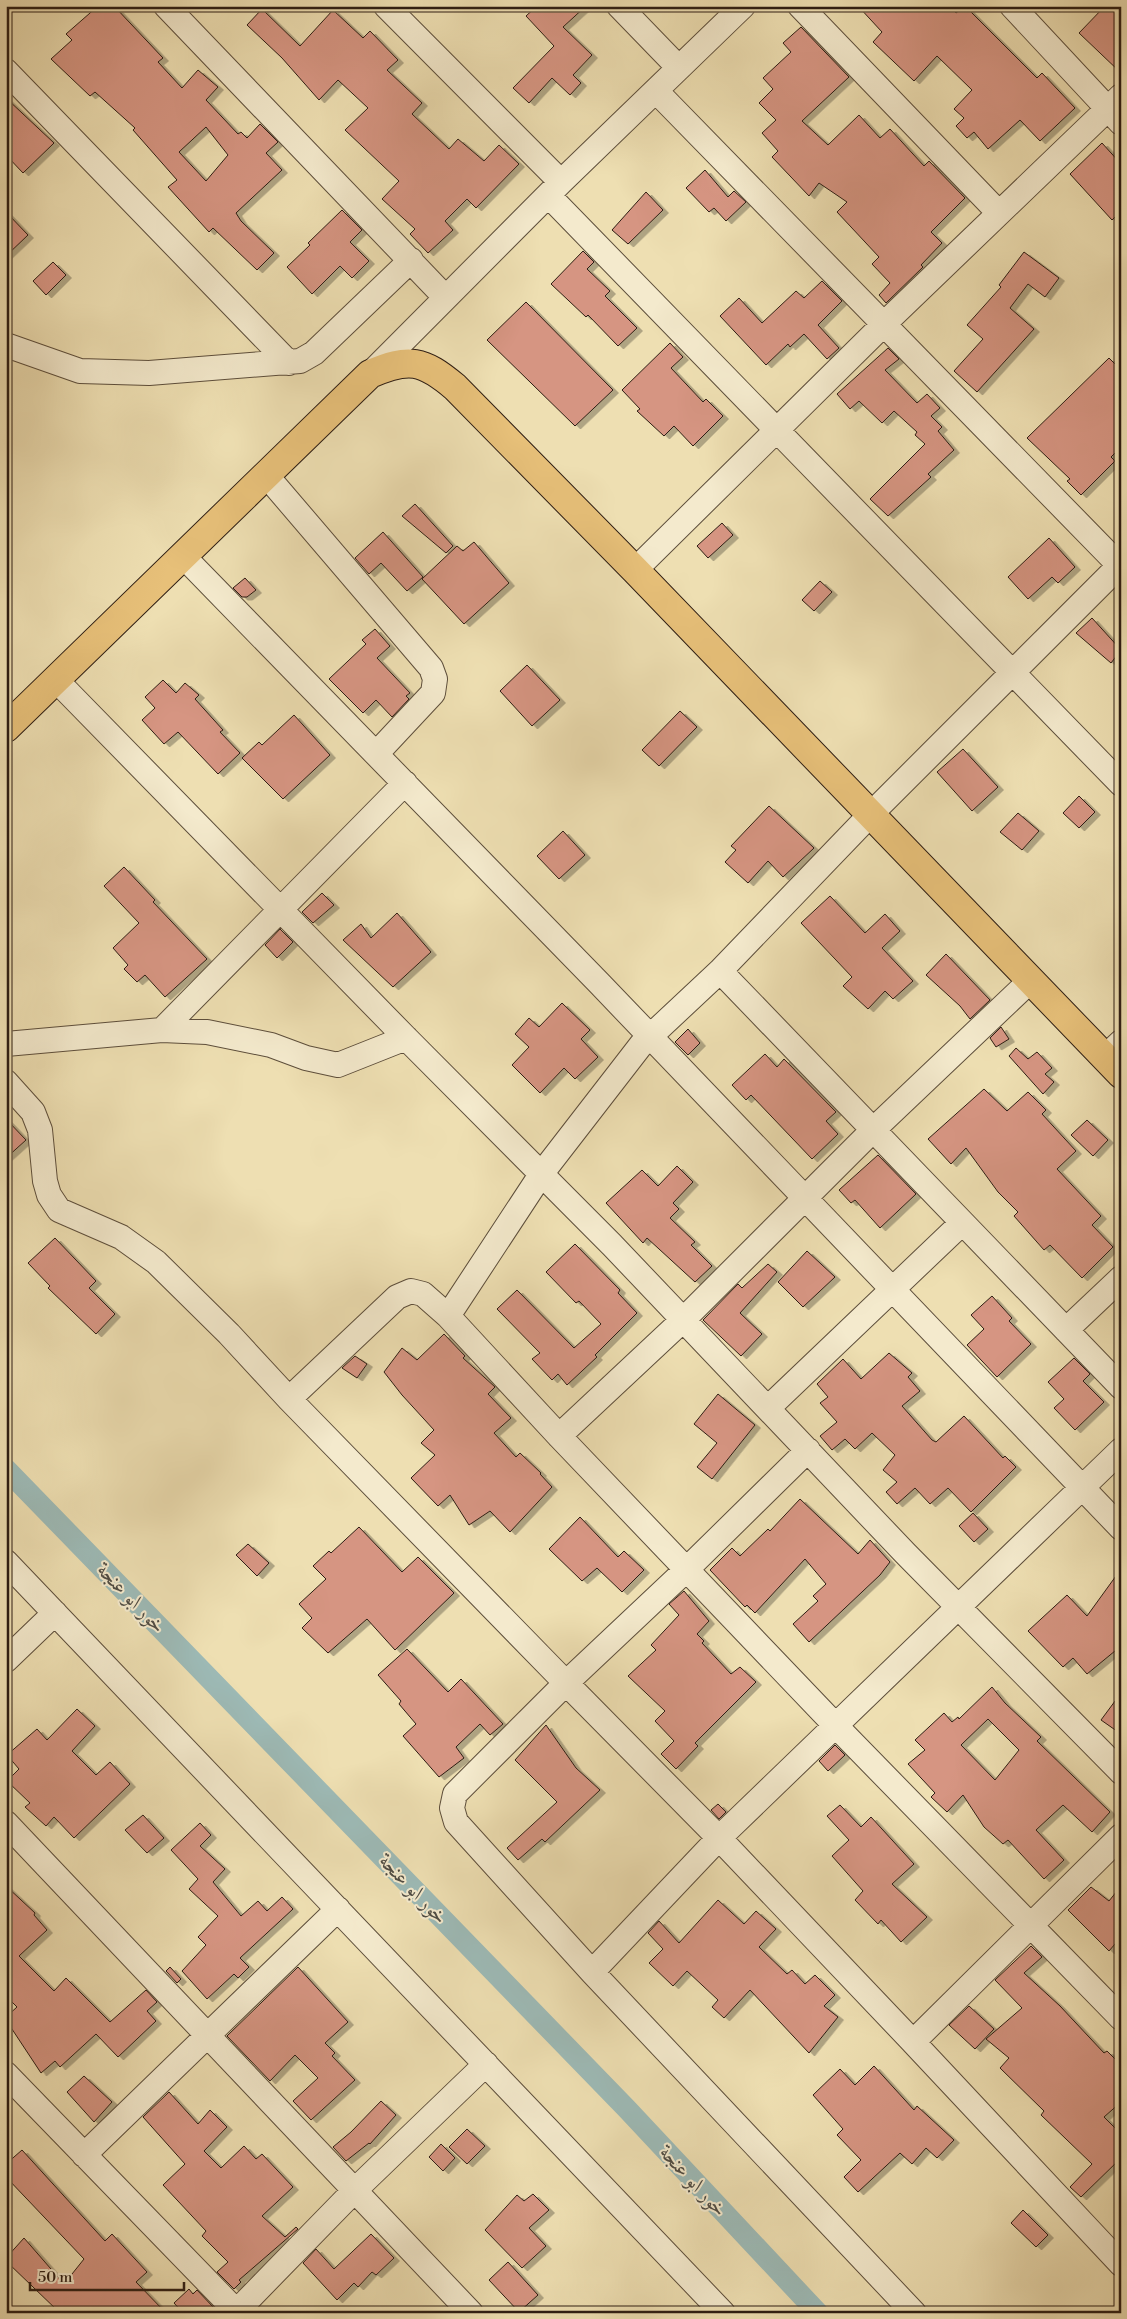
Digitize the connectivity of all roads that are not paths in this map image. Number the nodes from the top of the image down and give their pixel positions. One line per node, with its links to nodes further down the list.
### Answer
1 (166, 6): 13 (street)
2 (386, 6): 11 (street)
3 (619, 6): 7 (street)
4 (743, 6): 7 (street)
5 (800, 6): 12 (street)
6 (1012, 6): 10 (street)
7 (679, 68): 9 (street)
8 (6, 71): 17 (street)
9 (656, 91): 11 (street); 15 (street)
10 (1116, 109): 12 (street)
11 (554, 189): 14 (street); 19 (street)
12 (999, 213): 15 (street)
13 (411, 260): 14 (street); 17 (street)
14 (444, 297): 18 (street)
15 (885, 323): 19 (street); 22 (street)
16 (6, 345): 17 (street)
17 (289, 363)
18 (370, 374): 20 (main road); 23 (main road)
19 (778, 429): 23 (street); 24 (street)
20 (266, 475): 21 (main road); 27 (street)
21 (183, 556): 25 (main road); 27 (street)
22 (1120, 565): 24 (street)
23 (635, 570): 30 (main road)
24 (1014, 673): 29 (street); 30 (street)
25 (56, 680): 26 (main road); 31 (street)
26 (6, 728)
27 (376, 754): 28 (street)
28 (404, 783): 31 (street); 35 (street)
29 (1121, 784)
30 (870, 815): 32 (street); 33 (main road)
31 (280, 908): 34 (street); 36 (street)
32 (720, 971): 35 (street); 40 (street)
33 (1031, 980): 38 (main road); 40 (street)
34 (162, 1030): 36 (street); 37 (street)
35 (649, 1037): 41 (street); 42 (street)
36 (406, 1038): 41 (street)
37 (6, 1044)
38 (1116, 1058)
39 (6, 1082): 50 (street)
40 (873, 1130): 42 (street); 43 (street)
41 (542, 1173): 46 (street); 47 (street)
42 (804, 1198): 45 (street); 47 (street)
43 (962, 1223): 45 (street); 48 (street)
44 (1121, 1278): 48 (street)
45 (893, 1291): 51 (street); 55 (street)
46 (448, 1316): 50 (street); 52 (street)
47 (684, 1319): 51 (street); 52 (street)
48 (1066, 1330): 49 (street)
49 (1121, 1387)
50 (289, 1399): 62 (street)
51 (768, 1408): 53 (street)
52 (559, 1436): 58 (street)
53 (808, 1450): 58 (street); 59 (street)
54 (1121, 1450): 55 (street)
55 (1082, 1488): 56 (street); 59 (street)
56 (1121, 1528)
57 (6, 1562): 60 (street)
58 (686, 1569): 62 (street); 63 (street)
59 (959, 1606): 63 (street); 64 (street)
60 (55, 1613): 61 (street); 68 (street)
61 (6, 1660)
62 (566, 1683): 67 (street); 70 (street)
63 (836, 1726): 67 (street); 69 (street)
64 (1121, 1772)
65 (6, 1823): 72 (street)
66 (1121, 1836): 69 (street)
67 (719, 1838): 70 (street); 73 (street)
68 (338, 1909): 72 (street); 74 (street)
69 (1032, 1926): 71 (street); 73 (street)
70 (592, 1972): 82 (street)
71 (1121, 2018)
72 (208, 2034): 76 (street); 77 (street)
73 (913, 2042): 78 (street)
74 (486, 2064): 77 (street); 81 (street)
75 (6, 2074): 76 (street)
76 (84, 2155): 79 (street)
77 (354, 2192): 79 (street); 80 (street)
78 (1121, 2264)
79 (237, 2312)
80 (471, 2313)
81 (723, 2313)
82 (914, 2313)

